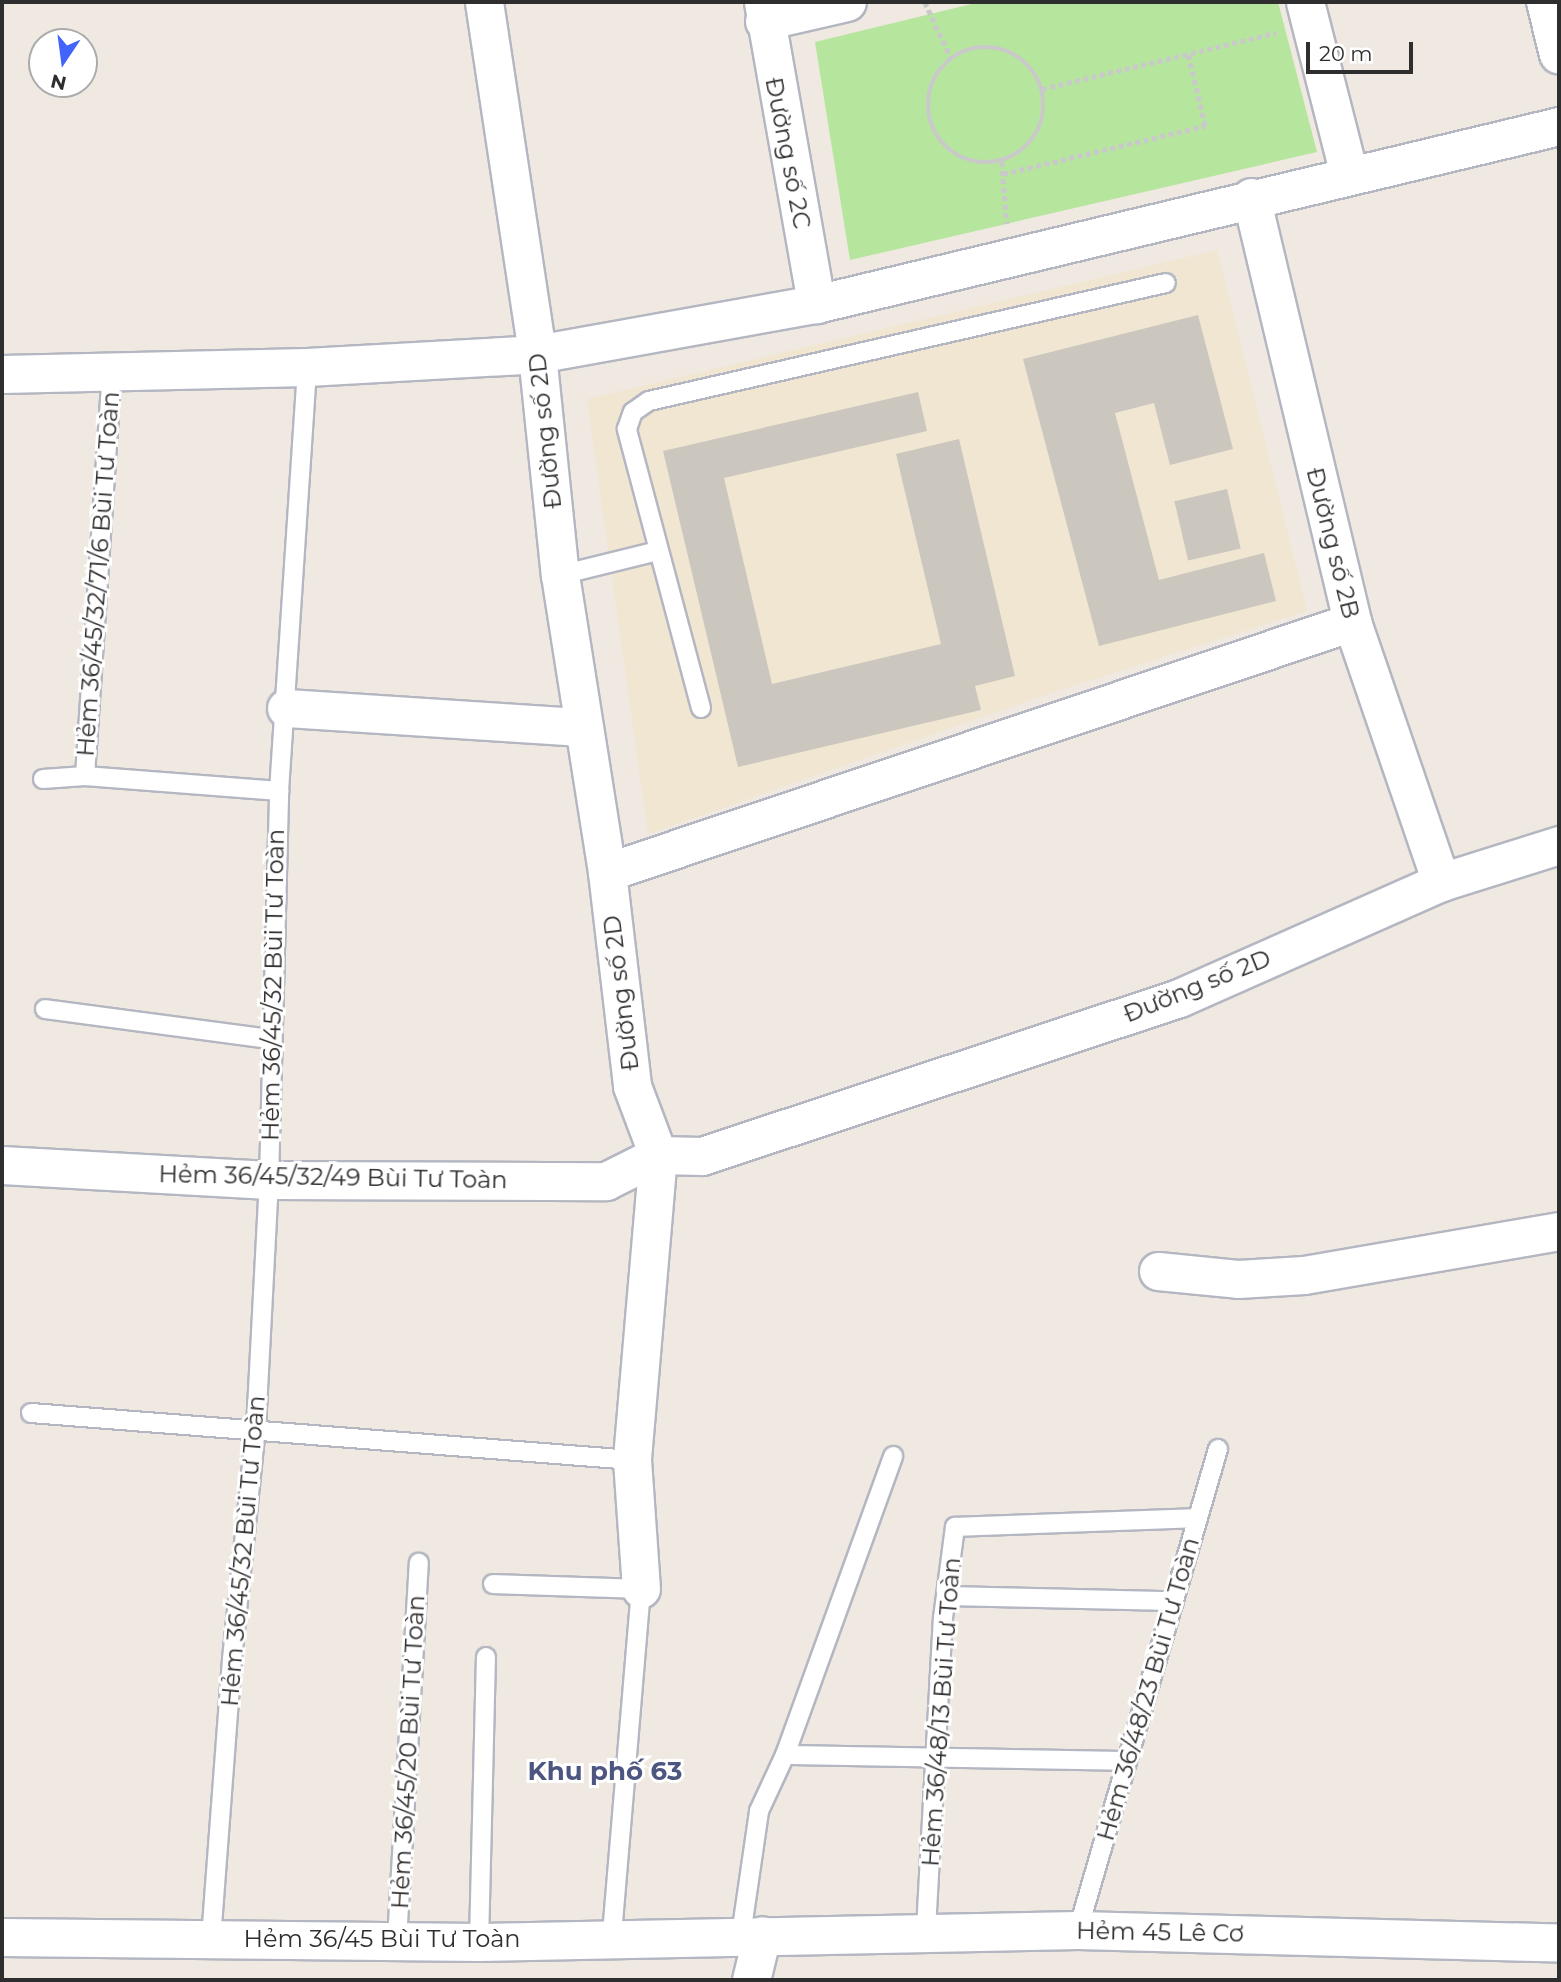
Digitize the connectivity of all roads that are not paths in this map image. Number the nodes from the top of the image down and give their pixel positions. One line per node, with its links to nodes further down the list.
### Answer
1 (484, 2): 12 (street, Đường số 2D)
2 (847, 2): 4 (street)
3 (1546, 2): 6 (street)
4 (764, 12): 11 (street, Đường số 2C)
5 (1308, 13): 8 (street)
6 (1559, 54)
7 (1559, 126): 8 (street)
8 (1349, 174): 9 (street)
9 (1251, 197): 11 (street); 18 (street, Đường số 2B)
10 (1166, 283): 16 (lane)
11 (817, 304): 12 (street)
12 (537, 354): 13 (street); 17 (street, Đường số 2D)
13 (307, 366): 14 (street); 19 (lane, Hẻm 36/45/32 Bùi Tư Toàn)
14 (112, 372): 15 (street); 22 (lane, Hẻm 36/45/32/71/6 Bùi Tư Toàn)
15 (2, 374)
16 (658, 551): 17 (lane); 20 (lane)
17 (560, 575): 21 (street, Đường số 2D)
18 (1352, 622): 26 (street); 27 (street, Đường số 2B)
19 (286, 708): 21 (street); 24 (lane, Hẻm 36/45/32 Bùi Tư Toàn)
20 (701, 708)
21 (582, 727): 26 (street, Đường số 2D)
22 (85, 776): 23 (lane); 24 (lane)
23 (43, 779)
24 (279, 791): 29 (lane, Hẻm 36/45/32 Bùi Tư Toàn)
25 (1559, 845): 27 (street, Đường số 2D)
26 (607, 872): 30 (street, Đường số 2D)
27 (1441, 882): 30 (street, Đường số 2D)
28 (45, 1009): 29 (lane)
29 (270, 1039): 32 (lane, Hẻm 36/45/32 Bùi Tư Toàn)
30 (658, 1155): 32 (street, Hẻm 36/45/32/49 Bùi Tư Toàn); 39 (street)
31 (2, 1165): 32 (street, Hẻm 36/45/32/49 Bùi Tư Toàn)
32 (269, 1180): 36 (lane, Hẻm 36/45/32 Bùi Tư Toàn)
33 (1559, 1231): 34 (street)
34 (1158, 1271)
35 (31, 1413): 36 (lane)
36 (256, 1428): 39 (lane); 55 (lane, Hẻm 36/45/32 Bùi Tư Toàn)
37 (1218, 1449): 40 (lane, Hẻm 36/48/23 Bùi Tư Toàn)
38 (893, 1455): 47 (lane)
39 (632, 1460): 43 (street)
40 (1198, 1518): 44 (lane, Hẻm 36/48/13 Bùi Tư Toàn); 45 (lane, Hẻm 36/48/23 Bùi Tư Toàn)
41 (419, 1563): 56 (lane, Hẻm 36/45/20 Bùi Tư Toàn)
42 (494, 1584): 43 (lane)
43 (641, 1589): 54 (lane)
44 (946, 1596): 45 (lane); 48 (lane, Hẻm 36/48/13 Bùi Tư Toàn)
45 (1174, 1601): 49 (lane, Hẻm 36/48/23 Bùi Tư Toàn)
46 (486, 1657): 57 (lane)
47 (785, 1755): 48 (lane); 52 (lane)
48 (936, 1759): 49 (lane); 50 (lane, Hẻm 36/48/13 Bùi Tư Toàn)
49 (1127, 1761): 51 (lane, Hẻm 36/48/23 Bùi Tư Toàn)
50 (926, 1930): 51 (street, Hẻm 45 Lê Cơ); 52 (street, Hẻm 45 Lê Cơ)
51 (1078, 1930): 58 (street, Hẻm 45 Lê Cơ)
52 (751, 1935): 54 (street, Hẻm 36/45 Bùi Tư Toàn); 59 (street)
53 (2, 1937): 55 (street, Hẻm 36/45 Bùi Tư Toàn)
54 (611, 1937): 57 (street, Hẻm 36/45 Bùi Tư Toàn)
55 (211, 1938): 56 (street, Hẻm 36/45 Bùi Tư Toàn)
56 (397, 1941): 57 (street, Hẻm 36/45 Bùi Tư Toàn)
57 (479, 1942)
58 (1559, 1943)
59 (751, 1980)

